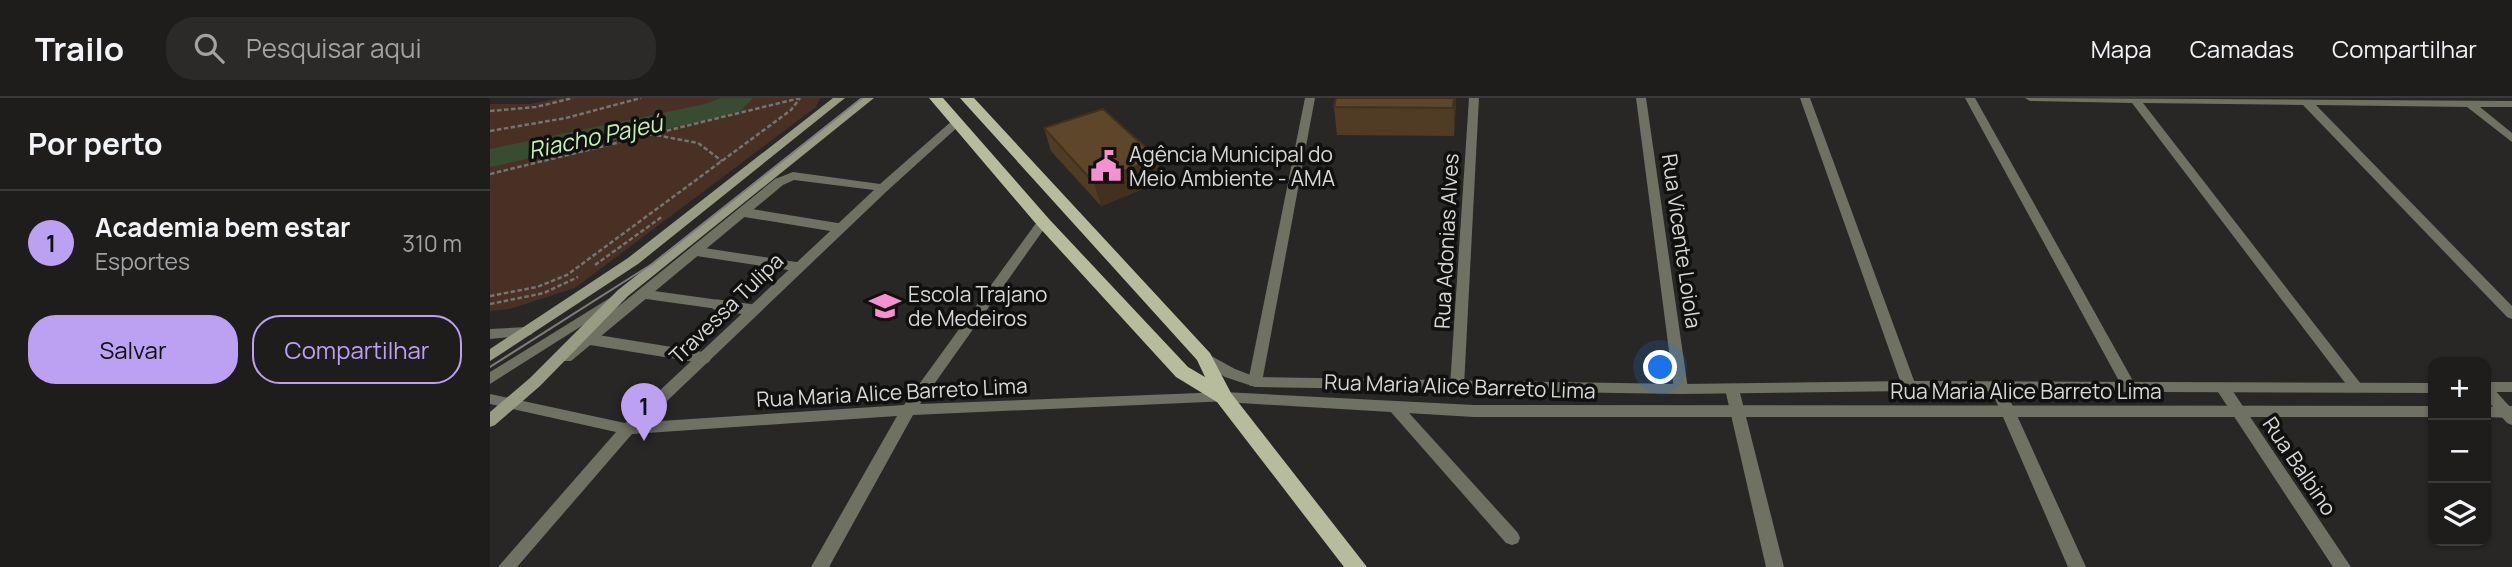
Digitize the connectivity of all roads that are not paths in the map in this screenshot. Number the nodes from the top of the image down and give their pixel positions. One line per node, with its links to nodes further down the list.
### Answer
1 (840, 98): 27 (main road)
2 (869, 98): 23 (main road)
3 (936, 98): 15 (main road)
4 (967, 98): 31 (main road)
5 (1310, 98): 35 (street)
6 (1474, 98): 36 (street, Rua Adonias Alves)
7 (1641, 98): 44 (street, Rua Vicente Loiola)
8 (1805, 98): 37 (street)
9 (1970, 98): 40 (street)
10 (2030, 98): 11 (street)
11 (2135, 99): 12 (street); 42 (street)
12 (2306, 102): 13 (street); 26 (street)
13 (2470, 104): 14 (street); 16 (street)
14 (2512, 104)
15 (957, 122): 17 (street, Travessa Tulipa); 19 (main road)
16 (2512, 139)
17 (883, 188): 18 (street); 20 (street, Travessa Tulipa)
18 (741, 212): 20 (lane); 21 (street)
19 (1043, 222): 48 (main road); 52 (street)
20 (840, 228): 22 (street, Travessa Tulipa)
21 (694, 251): 22 (lane); 24 (street)
22 (799, 267): 25 (street, Travessa Tulipa)
23 (624, 293): 33 (street); 34 (main road)
24 (643, 293): 25 (lane); 29 (street)
25 (753, 310): 32 (street, Travessa Tulipa)
26 (2512, 314)
27 (526, 332): 28 (street); 30 (main road)
28 (490, 334)
29 (588, 339): 32 (lane); 34 (street)
30 (490, 356)
31 (1204, 357): 35 (street, Rua Maria Alice Barreto Lima); 48 (main road)
32 (705, 358): 60 (street, Travessa Tulipa)
33 (490, 379)
34 (535, 382): 50 (main road)
35 (1255, 382): 36 (street, Rua Maria Alice Barreto Lima); 48 (street)
36 (1457, 386): 44 (street, Rua Maria Alice Barreto Lima)
37 (1909, 386): 38 (street, Rua Maria Alice Barreto Lima); 45 (street, Rua Maria Alice Barreto Lima)
38 (1997, 387): 40 (street, Rua Maria Alice Barreto Lima); 53 (street)
39 (2512, 387): 46 (street)
40 (2130, 388): 41 (street, Rua Maria Alice Barreto Lima)
41 (2222, 388): 42 (street, Rua Maria Alice Barreto Lima); 55 (street, Rua Balbino)
42 (2357, 388): 43 (street, Rua Maria Alice Barreto Lima)
43 (2428, 388)
44 (1681, 389): 45 (street, Rua Maria Alice Barreto Lima)
45 (1732, 389): 54 (street)
46 (2491, 389)
47 (2491, 394): 58 (street)
48 (1224, 397): 51 (street, Rua Maria Alice Barreto Lima); 52 (street, Rua Maria Alice Barreto Lima); 64 (main road)
49 (490, 399): 50 (street, Rua Maria Alice Barreto Lima)
50 (511, 403): 59 (main road); 60 (street, Rua Maria Alice Barreto Lima)
51 (1395, 407): 54 (street, Rua Maria Alice Barreto Lima); 61 (street)
52 (908, 410): 60 (street, Rua Maria Alice Barreto Lima); 63 (street)
53 (2008, 411): 54 (street, Rua Maria Alice Barreto Lima); 55 (street, Rua Maria Alice Barreto Lima); 66 (street)
54 (1736, 412): 65 (street)
55 (2239, 412): 56 (street, Rua Maria Alice Barreto Lima); 67 (street, Rua Balbino)
56 (2428, 412)
57 (2491, 412): 58 (street)
58 (2510, 414)
59 (490, 422)
60 (628, 429): 62 (street, Travessa Tulipa)
61 (1512, 538)
62 (507, 567)
63 (820, 567)
64 (1356, 567)
65 (1775, 567)
66 (2077, 567)
67 (2342, 567)

